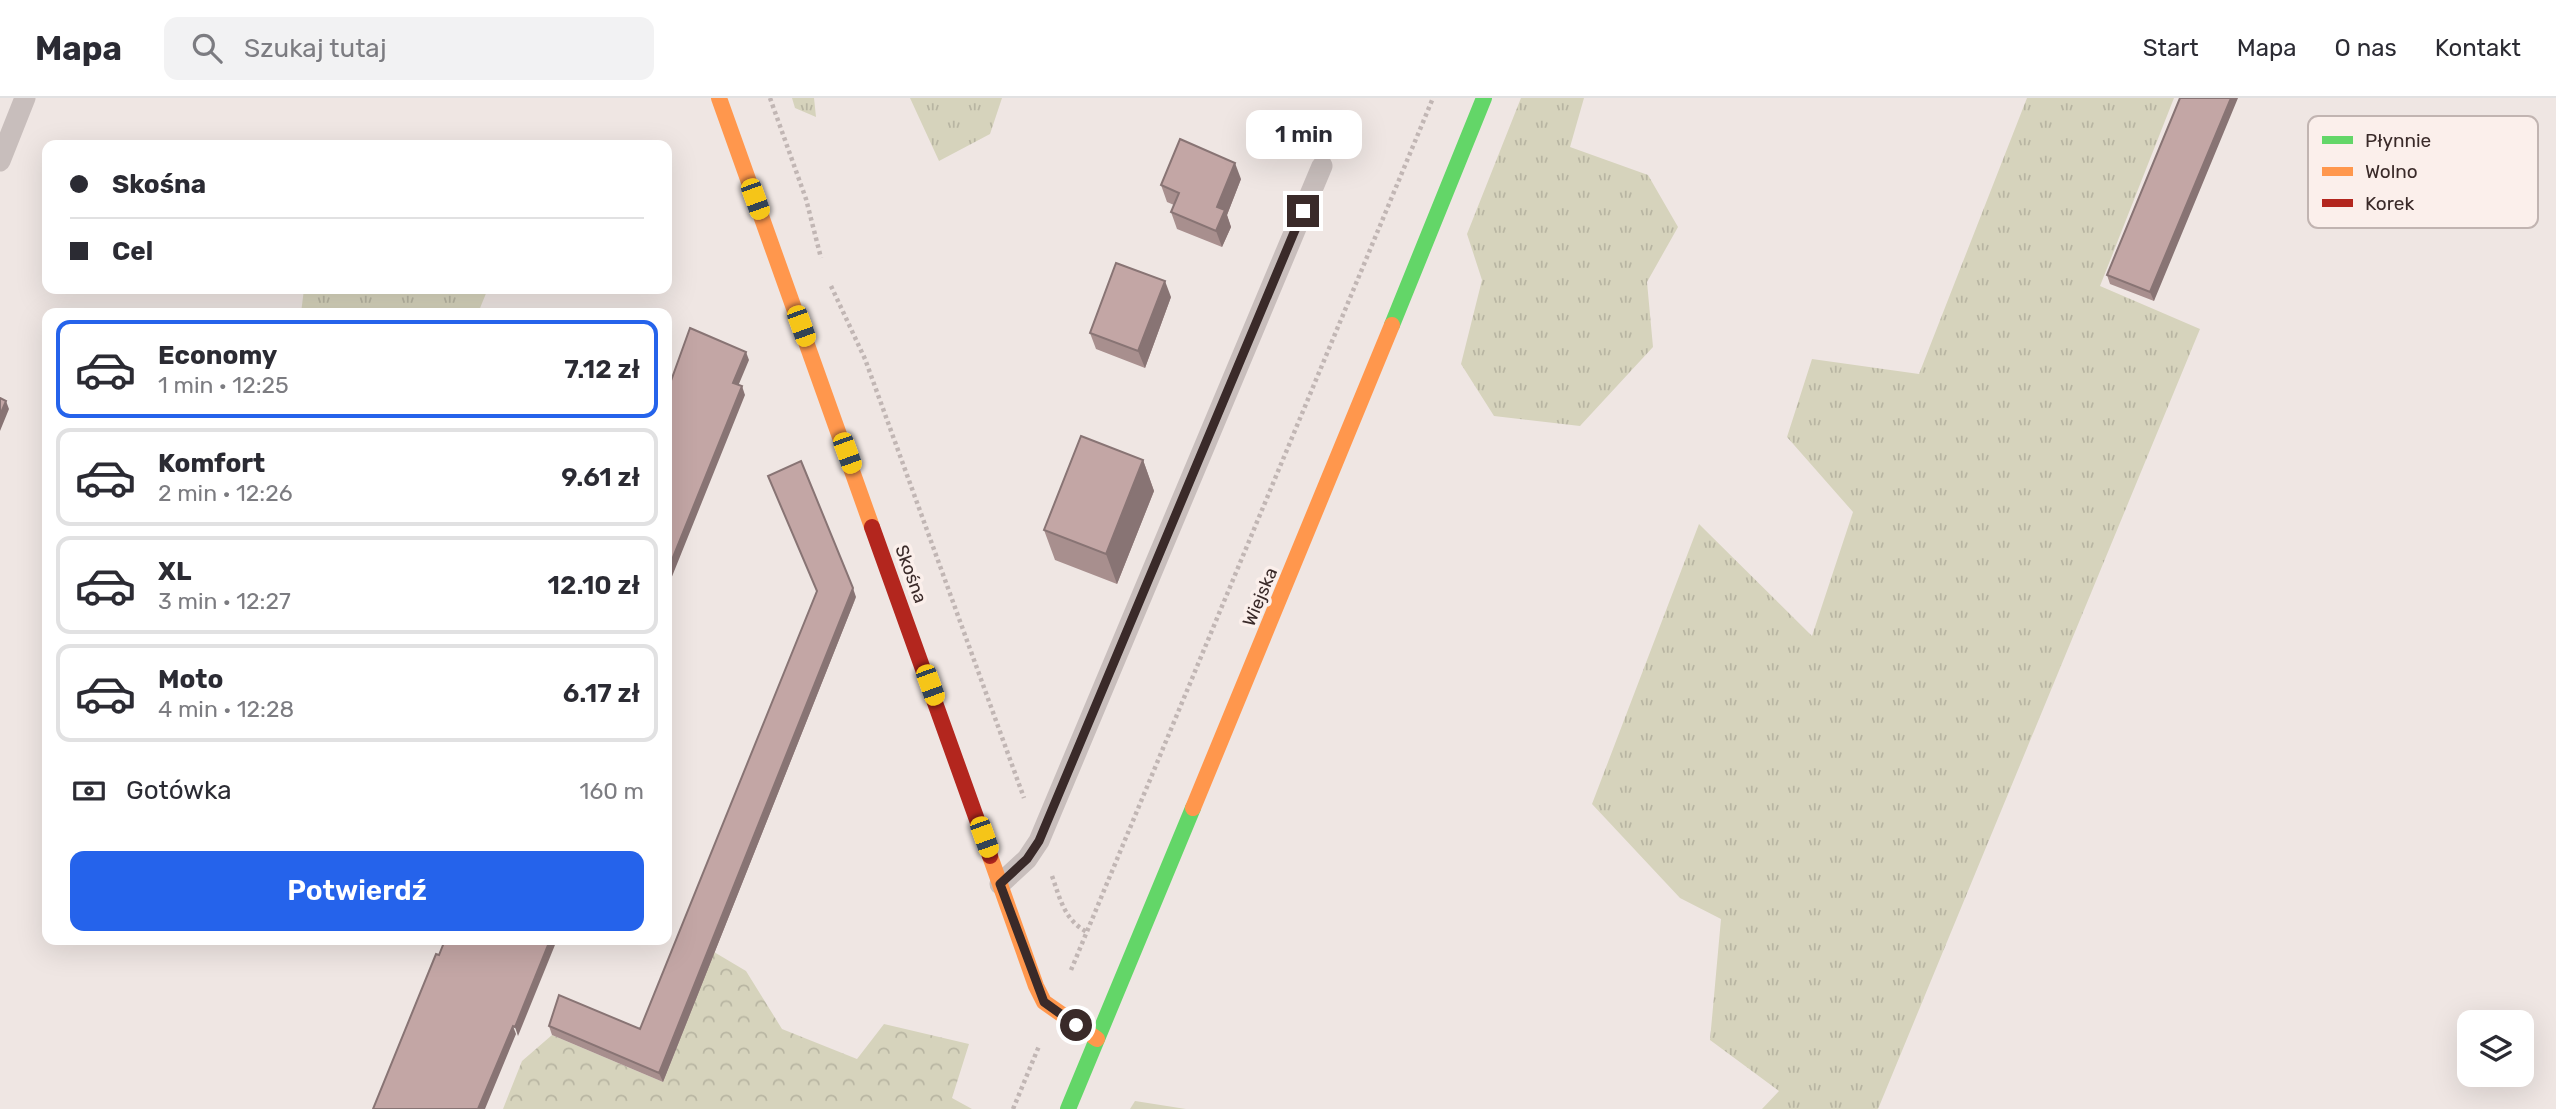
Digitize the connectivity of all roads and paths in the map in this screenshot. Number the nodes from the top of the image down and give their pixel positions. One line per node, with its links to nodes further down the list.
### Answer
1 (25, 98): 6 (lane)
2 (719, 98): 11 (street, Skośna)
3 (770, 98): 8 (path)
4 (1433, 98): 12 (path)
5 (1484, 98): 14 (street, Wiejska)
6 (0, 161)
7 (1322, 166): 10 (lane)
8 (823, 265)
9 (827, 277): 10 (path)
10 (1039, 841): 11 (lane); 12 (path)
11 (1000, 884): 13 (street, Skośna)
12 (1087, 932): 13 (path)
13 (1054, 1010): 14 (street, Skośna); 15 (path)
14 (1097, 1039): 16 (street, Wiejska)
15 (1013, 1109)
16 (1068, 1109)

